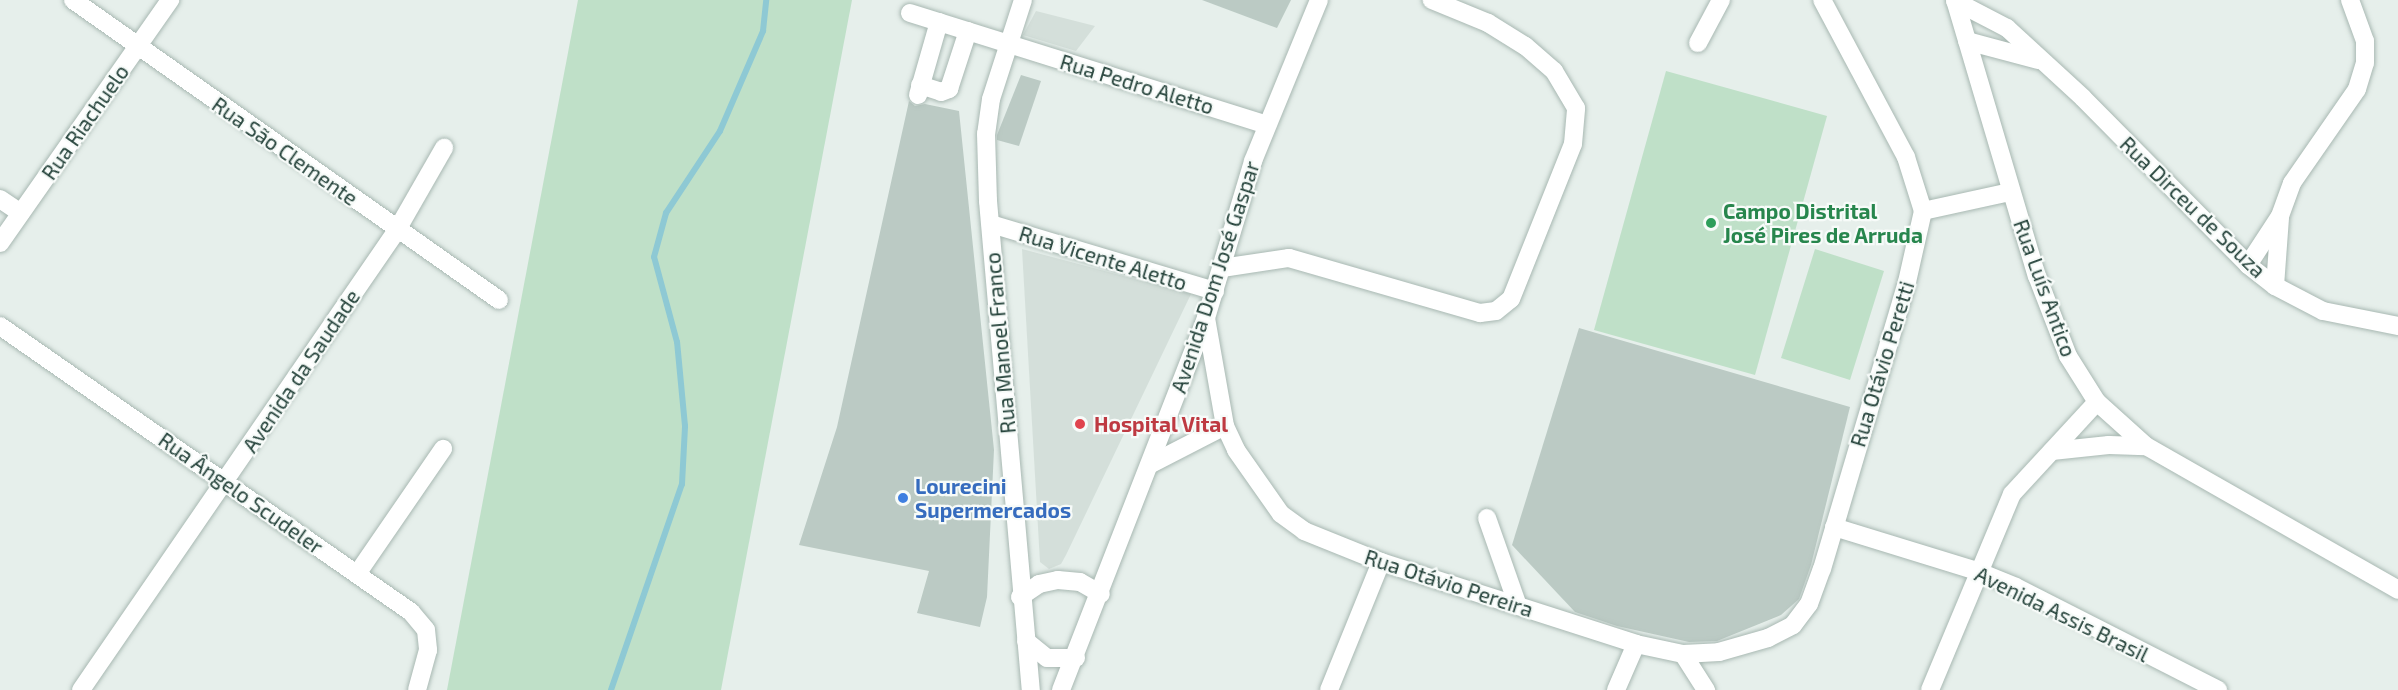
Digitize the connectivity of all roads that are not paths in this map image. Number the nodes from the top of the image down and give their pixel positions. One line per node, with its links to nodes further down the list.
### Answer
1 (74, 0): 16 (street, Rua São Clemente)
2 (170, 0): 16 (street, Rua Riachuelo)
3 (1023, 0): 15 (street, Rua Manoel Franco)
4 (1319, 0): 18 (street, Avenida Dom José Gaspar)
5 (1432, 0): 29 (street)
6 (1721, 0): 14 (street)
7 (1822, 0): 22 (street)
8 (2350, 0): 24 (street)
9 (1955, 1): 13 (street, Rua Luís Antico); 17 (street, Rua Dirceu de Souza)
10 (910, 13): 11 (street, Rua Pedro Aletto)
11 (939, 22): 12 (street, Rua Pedro Aletto); 12 (street)
12 (968, 31): 15 (street, Rua Pedro Aletto)
13 (1967, 41): 17 (street, Rua Dirceu de Souza); 20 (street, Rua Luís Antico)
14 (1698, 43)
15 (1008, 44): 18 (street, Rua Pedro Aletto); 25 (street, Rua Manoel Franco)
16 (138, 46): 23 (street, Rua Riachuelo); 26 (street, Rua São Clemente)
17 (2043, 62): 28 (street, Rua Dirceu de Souza)
18 (1266, 125): 29 (street, Avenida Dom José Gaspar)
19 (444, 148): 26 (street, Avenida da Saudade)
20 (2010, 192): 22 (street); 36 (street, Rua Luís Antico)
21 (0, 198): 23 (street)
22 (1923, 211): 44 (street, Rua Otávio Peretti)
23 (21, 213): 27 (street, Rua Riachuelo)
24 (2280, 216): 28 (street); 30 (street)
25 (991, 224): 31 (street, Rua Vicente Aletto); 50 (street, Rua Manoel Franco)
26 (397, 230): 32 (street, Rua São Clemente); 42 (street, Avenida da Saudade)
27 (0, 243)
28 (2248, 265): 30 (street, Rua Dirceu de Souza)
29 (1222, 268): 31 (street, Avenida Dom José Gaspar)
30 (2275, 286): 35 (street, Rua Dirceu de Souza)
31 (1215, 291): 33 (street, Avenida Dom José Gaspar)
32 (499, 300)
33 (1206, 318): 37 (street, Rua Otávio Pereira); 41 (street, Avenida Dom José Gaspar)
34 (0, 326): 42 (street, Rua Ângelo Scudeler)
35 (2398, 326)
36 (2097, 402): 38 (street, Rua Luís Antico); 40 (street)
37 (1225, 426): 41 (street); 45 (street, Rua Otávio Pereira)
38 (2146, 446): 40 (street); 48 (street, Rua Luís Antico)
39 (443, 448): 47 (street)
40 (2052, 451): 46 (street)
41 (1151, 464): 49 (street, Avenida Dom José Gaspar)
42 (225, 483): 47 (street, Rua Ângelo Scudeler); 56 (street, Avenida da Saudade)
43 (1487, 518): 51 (street)
44 (1834, 527): 46 (street, Avenida Assis Brasil); 54 (street, Rua Otávio Peretti)
45 (1381, 562): 51 (street, Rua Otávio Pereira); 60 (street)
46 (1977, 571): 63 (street); 64 (street, Avenida Assis Brasil)
47 (357, 574): 57 (street, Rua Ângelo Scudeler)
48 (2398, 590)
49 (1101, 594): 50 (street); 55 (street, Avenida Dom José Gaspar)
50 (1020, 597): 52 (street, Rua Manoel Franco)
51 (1518, 606): 53 (street, Rua Otávio Pereira)
52 (1026, 641): 55 (street); 58 (street, Rua Manoel Franco)
53 (1636, 644): 54 (street, Rua Otávio Pereira); 61 (street)
54 (1683, 654): 62 (street)
55 (1076, 657): 59 (street, Avenida Dom José Gaspar)
56 (81, 690)
57 (417, 690)
58 (1030, 690)
59 (1061, 690)
60 (1329, 690)
61 (1616, 690)
62 (1706, 690)
63 (1930, 690)
64 (2218, 690)

